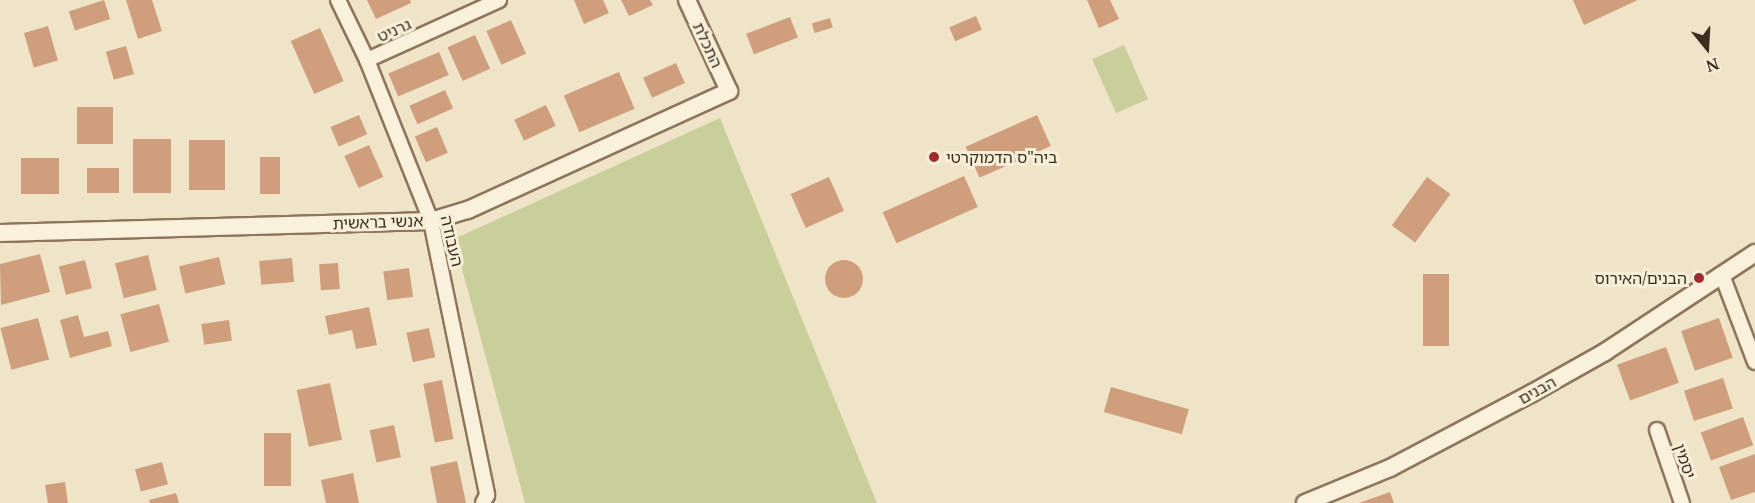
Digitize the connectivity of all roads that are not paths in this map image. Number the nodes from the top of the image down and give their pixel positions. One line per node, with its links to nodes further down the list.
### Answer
1 (338, 0): 4 (street, העבודה)
2 (499, 0): 4 (street, גרניט)
3 (687, 0): 5 (street, התכלת)
4 (368, 60): 6 (street, העבודה)
5 (729, 91): 6 (street, אנשי בראשית)
6 (432, 221): 7 (street, אנשי בראשית); 12 (street, העבודה)
7 (0, 232)
8 (1755, 253): 9 (street, הבנים)
9 (1722, 275): 10 (street); 13 (street, הבנים)
10 (1755, 362)
11 (1657, 430): 14 (street, יסמין)
12 (483, 503)
13 (1305, 503)
14 (1682, 503)

